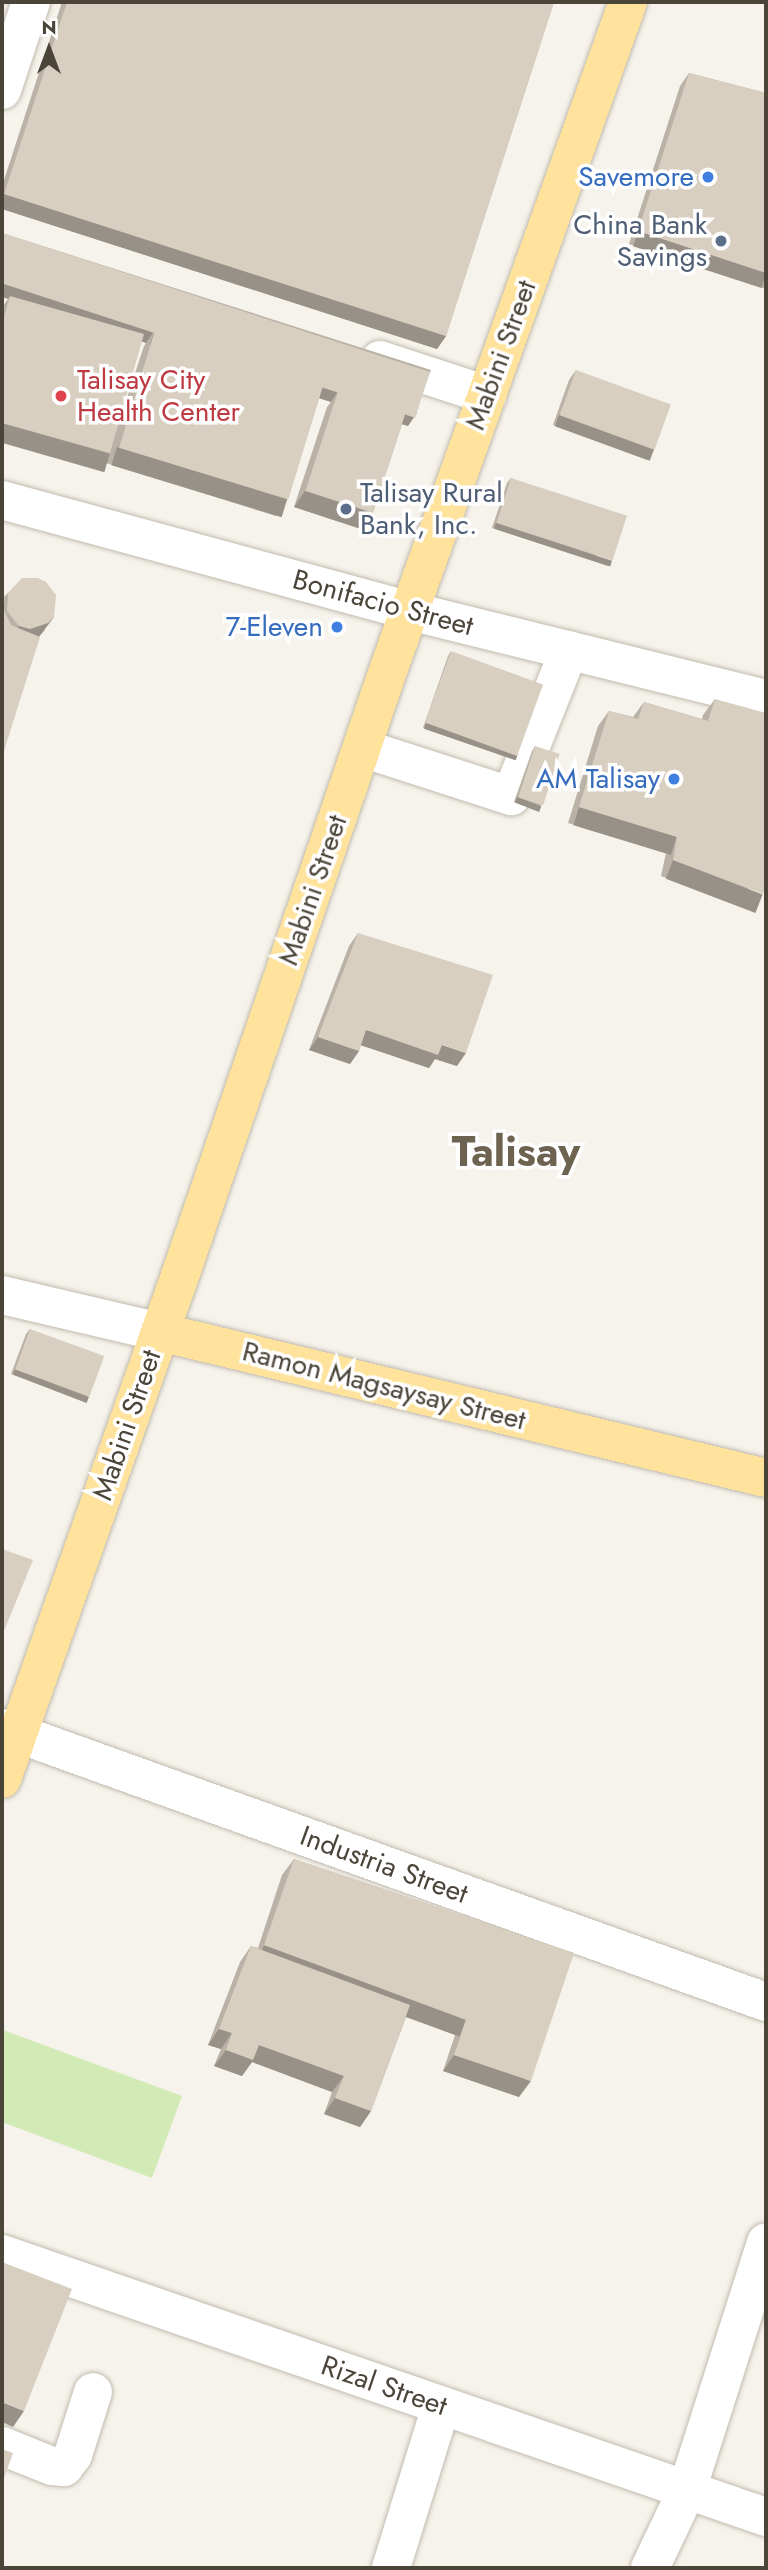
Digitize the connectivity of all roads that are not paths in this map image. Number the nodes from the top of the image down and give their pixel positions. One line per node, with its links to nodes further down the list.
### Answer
1 (31, 2): 3 (street)
2 (628, 2): 5 (main road, Mabini Street)
3 (2, 90)
4 (342, 348): 5 (street)
5 (487, 395): 7 (main road, Mabini Street)
6 (2, 500): 7 (street, Bonifacio Street)
7 (410, 611): 8 (street, Bonifacio Street); 10 (main road, Mabini Street)
8 (569, 650): 9 (street, Bonifacio Street); 10 (street)
9 (766, 699)
10 (362, 748): 12 (main road, Mabini Street)
11 (2, 1295): 12 (street, Ramon Magsaysay Street)
12 (160, 1332): 13 (main road, Ramon Magsaysay Street); 14 (main road, Mabini Street)
13 (766, 1478)
14 (10, 1731): 15 (main road, Mabini Street); 16 (street, Industria Street)
15 (2, 1779)
16 (766, 2002)
17 (766, 2242): 22 (street)
18 (2, 2254): 20 (street, Rizal Street)
19 (93, 2392): 21 (street)
20 (441, 2406): 22 (street, Rizal Street); 24 (street)
21 (2, 2446)
22 (687, 2490): 23 (street, Rizal Street); 25 (street)
23 (766, 2517)
24 (391, 2568)
25 (650, 2568)

